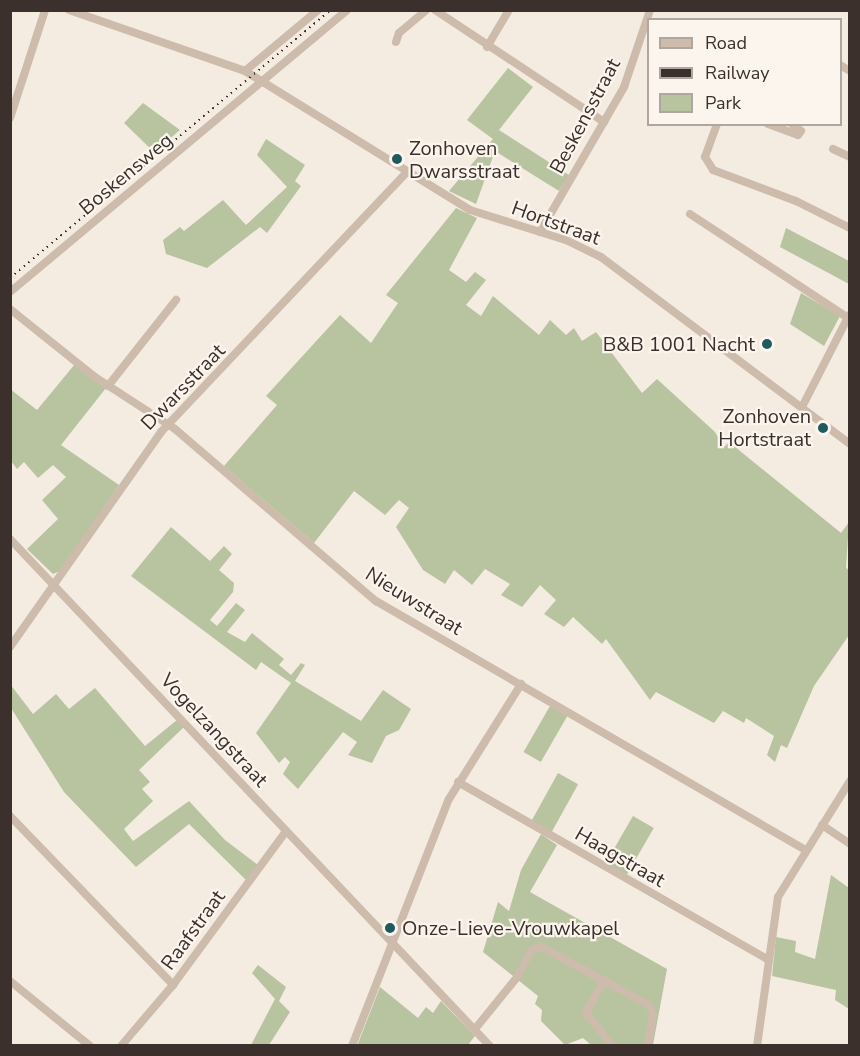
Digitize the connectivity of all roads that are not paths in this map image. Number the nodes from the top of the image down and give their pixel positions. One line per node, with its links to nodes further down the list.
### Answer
1 (69, 10): 12 (street, Hortstraat)
2 (318, 10): 12 (street)
3 (347, 10): 13 (street)
4 (353, 10): 13 (street)
5 (426, 10): 10 (street)
6 (435, 10): 11 (street)
7 (509, 10): 11 (street)
8 (45, 11): 14 (street)
9 (647, 19): 15 (street, Beskensstraat)
10 (396, 42)
11 (487, 47): 15 (street)
12 (249, 73): 13 (street, Hortstraat)
13 (267, 83): 21 (street, Hortstraat); 25 (street, Boskensweg)
14 (10, 118)
15 (604, 122): 24 (street, Beskensstraat)
16 (716, 126): 23 (street)
17 (773, 126): 18 (street)
18 (795, 126)
19 (833, 149): 20 (street)
20 (849, 157)
21 (407, 172): 24 (street, Hortstraat); 31 (street, Dwarsstraat)
22 (690, 214): 28 (street)
23 (849, 228)
24 (540, 232): 30 (street, Hortstraat)
25 (10, 292)
26 (176, 300): 29 (street)
27 (10, 309): 29 (street, Nieuwstraat)
28 (849, 317): 30 (street)
29 (108, 386): 31 (street, Nieuwstraat)
30 (802, 407): 32 (street, Hortstraat)
31 (168, 425): 34 (street, Dwarsstraat); 36 (street, Nieuwstraat)
32 (849, 444)
33 (10, 539): 34 (street, Vogelzangstraat)
34 (53, 584): 35 (street, Dwarsstraat); 41 (street, Vogelzangstraat)
35 (10, 647)
36 (521, 684): 38 (street); 43 (street, Nieuwstraat)
37 (849, 781): 40 (street)
38 (459, 782): 44 (street); 45 (street, Haagstraat)
39 (10, 816): 48 (street)
40 (822, 825): 42 (street); 43 (street)
41 (286, 831): 44 (street, Vogelzangstraat); 48 (street, Raafstraat)
42 (849, 844)
43 (806, 850): 45 (street)
44 (393, 943): 49 (street, Vogelzangstraat); 52 (street)
45 (766, 959): 56 (street)
46 (604, 980): 49 (street); 54 (street); 55 (street)
47 (10, 981): 50 (street)
48 (173, 985): 51 (street, Raafstraat)
49 (475, 1029): 53 (street, Vogelzangstraat)
50 (90, 1046)
51 (121, 1046)
52 (352, 1046)
53 (490, 1046)
54 (613, 1046)
55 (648, 1046)
56 (757, 1046)

